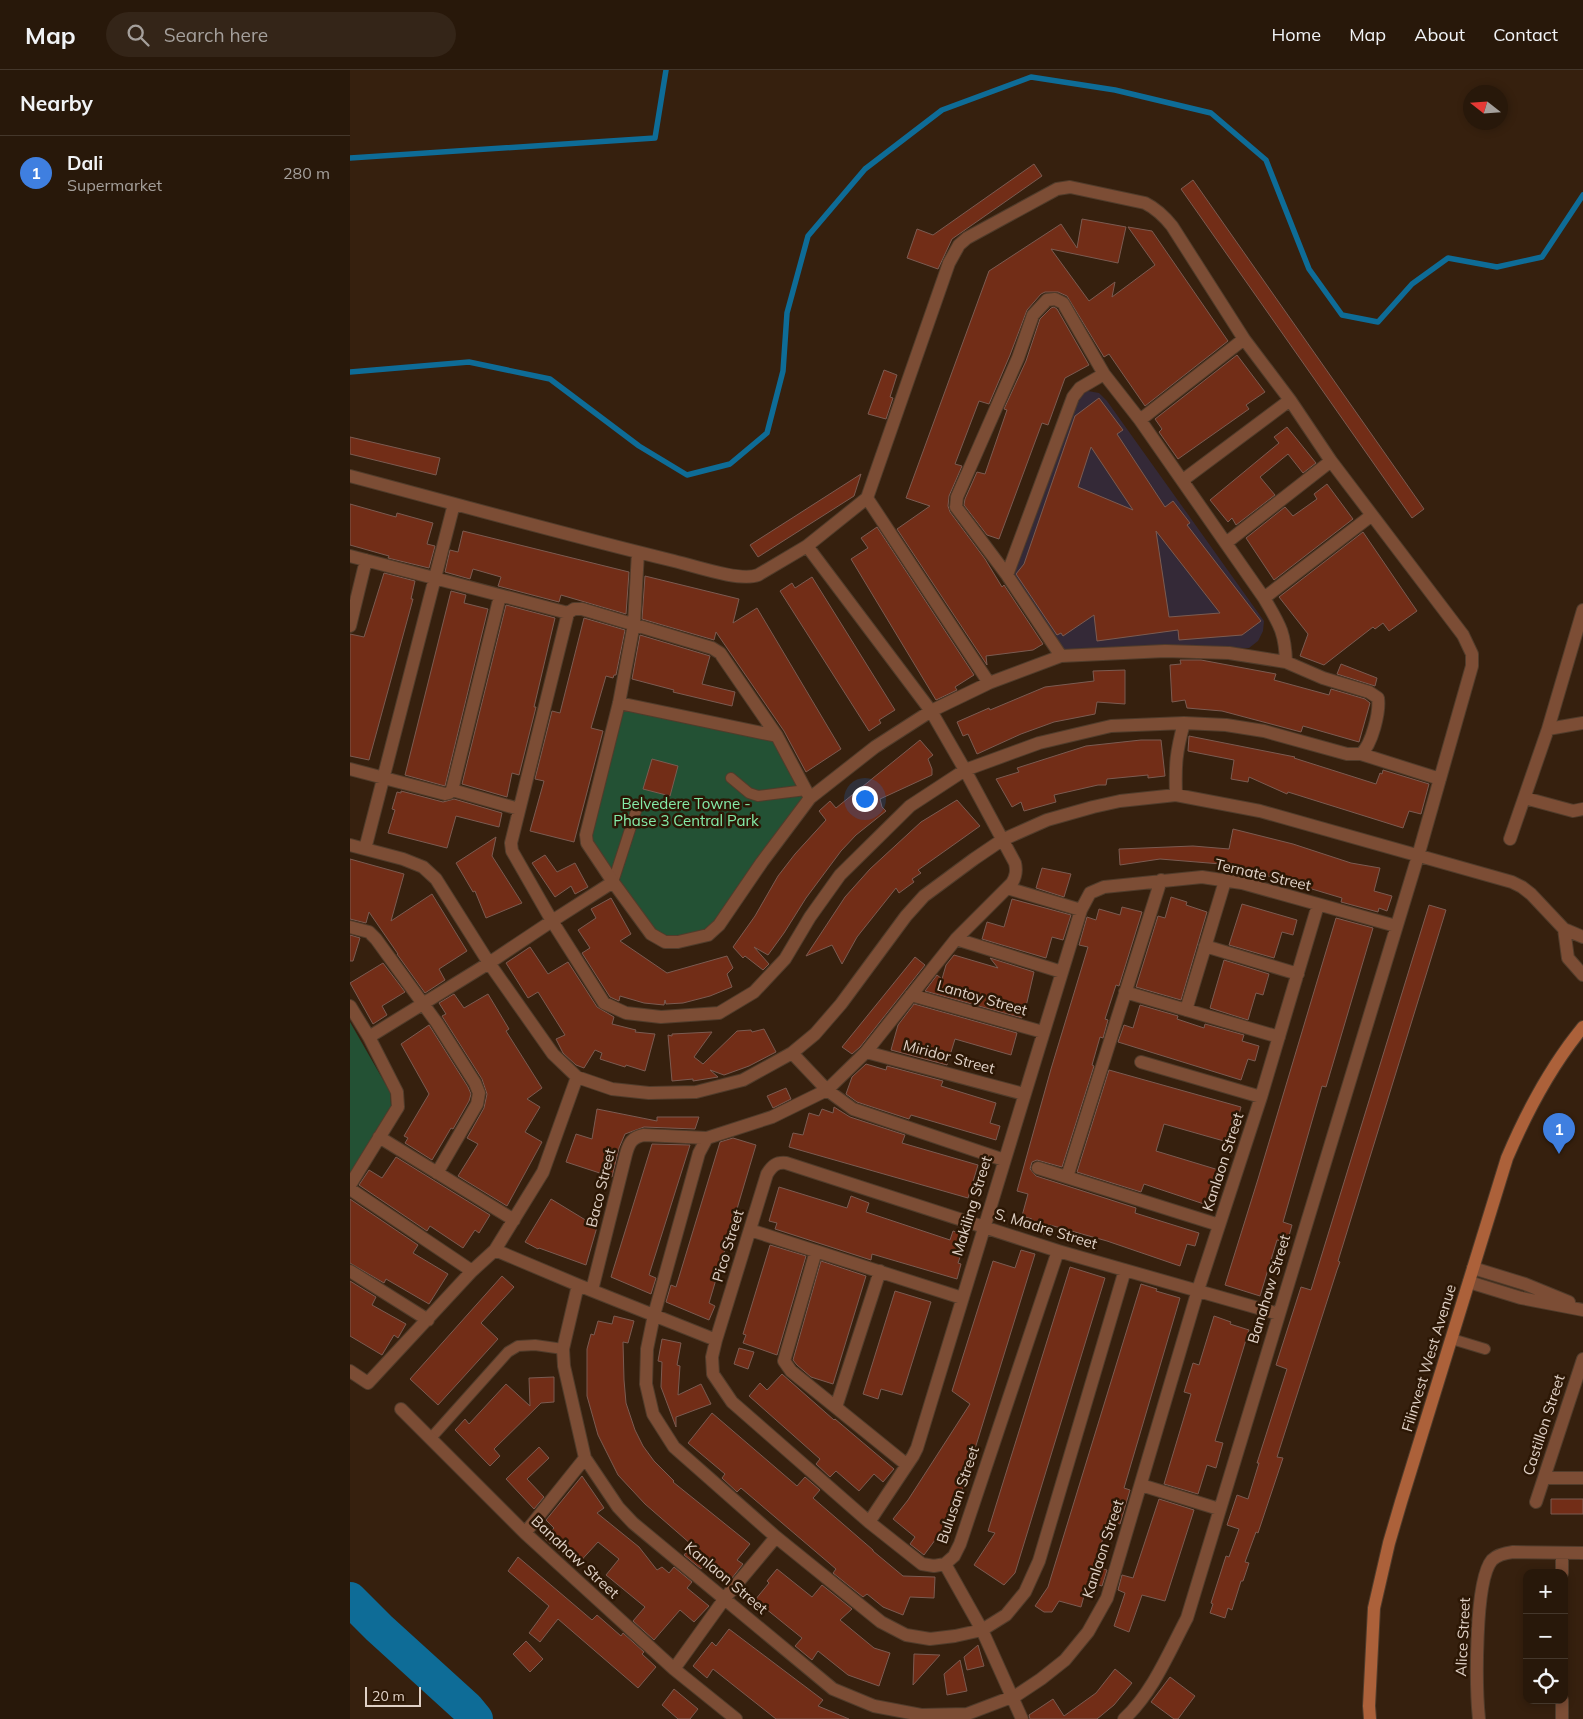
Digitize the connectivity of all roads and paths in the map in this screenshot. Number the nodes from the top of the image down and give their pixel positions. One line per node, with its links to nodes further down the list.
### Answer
1 (1244, 339): 3 (street); 4 (street); 8 (street)
2 (1104, 374): 4 (street); 16 (street); 16 (street)
3 (1290, 400): 5 (street); 7 (street)
4 (1140, 420): 7 (street)
5 (1331, 461): 10 (street); 11 (street)
6 (350, 476): 9 (street)
7 (1183, 480): 11 (street)
8 (867, 498): 12 (street); 27 (street)
9 (454, 504): 13 (street); 17 (street)
10 (1372, 515): 19 (street); 39 (street, Banahaw Street)
11 (1226, 543): 19 (street)
12 (807, 546): 13 (street); 29 (street)
13 (638, 552): 22 (street)
14 (350, 556): 15 (street)
15 (366, 560): 17 (street); 23 (street)
16 (1006, 575): 25 (street)
17 (434, 579): 18 (street); 37 (street)
18 (500, 596): 21 (street); 40 (street)
19 (1264, 598): 26 (street)
20 (1583, 610): 24 (street)
21 (568, 613): 22 (street); 44 (street)
22 (634, 624): 28 (street); 33 (street)
23 (350, 626)
24 (1579, 637): 32 (street)
25 (1062, 656): 26 (street); 27 (street)
26 (1286, 662): 34 (street)
27 (989, 683): 29 (street)
28 (619, 703): 33 (street); 54 (street)
29 (931, 711): 36 (street); 41 (street)
30 (1184, 723): 34 (street); 36 (street); 42 (street)
31 (1583, 723): 32 (street)
32 (1548, 729): 43 (street)
33 (777, 736): 41 (street)
34 (1361, 754): 39 (street)
35 (350, 769): 37 (street)
36 (965, 770): 48 (street); 59 (street)
37 (383, 778): 40 (street); 50 (street)
38 (731, 778): 41 (lane)
39 (1440, 779): 51 (street, Banahaw Street)
40 (452, 790): 44 (street)
41 (808, 794): 54 (street)
42 (1176, 795): 48 (street); 51 (street)
43 (1525, 798): 45 (street); 47 (street)
44 (519, 809): 59 (street)
45 (1583, 810)
46 (636, 812): 54 (lane)
47 (1510, 839)
48 (1002, 840): 55 (street); 80 (street)
49 (350, 845): 50 (street)
50 (365, 849): 66 (street)
51 (1418, 856): 60 (street, Banahaw Street); 62 (street)
52 (1161, 880): 53 (street, Ternate Street); 56 (street, Ternate Street); 70 (street)
53 (1225, 881): 57 (street, Ternate Street); 65 (street)
54 (613, 882): 59 (street)
55 (1007, 888): 58 (street); 64 (street)
56 (1090, 892): 58 (street, Makiling Street)
57 (1318, 904): 60 (street, Ternate Street); 68 (street, Kanlaon Street)
58 (1081, 910): 67 (street, Makiling Street)
59 (552, 921): 66 (street)
60 (1396, 926): 112 (street, Banahaw Street)
61 (350, 927): 72 (street)
62 (1564, 929): 63 (street); 69 (street)
63 (1583, 937)
64 (956, 939): 67 (street); 71 (street)
65 (1205, 946): 68 (street); 74 (street)
66 (489, 963): 72 (street); 82 (street)
67 (1062, 972): 76 (street, Makiling Street)
68 (1298, 974): 78 (street, Kanlaon Street)
69 (1583, 975)
70 (1125, 992): 74 (street); 92 (street)
71 (911, 995): 76 (street, Lantoy Street); 79 (street)
72 (422, 1004): 77 (street); 91 (street)
73 (350, 1006): 77 (street)
74 (1186, 1010): 78 (street)
75 (1583, 1027): 101 (street, Filinvest West Avenue)
76 (1043, 1032): 84 (street, Makiling Street)
77 (369, 1037): 86 (street)
78 (1279, 1037): 85 (street, Kanlaon Street)
79 (866, 1052): 83 (street); 84 (street, Miridor Street)
80 (792, 1053): 82 (street); 83 (street)
81 (1141, 1062): 85 (street)
82 (577, 1077): 94 (street)
83 (827, 1090): 87 (street); 88 (street)
84 (1024, 1094): 88 (street, Makiling Street)
85 (1261, 1097): 95 (street, Kanlaon Street)
86 (379, 1137): 91 (street); 93 (street)
87 (707, 1138): 108 (street, Baco Street); 113 (street)
88 (1004, 1160): 96 (street, Makiling Street)
89 (776, 1164): 96 (street, S. Madre Street); 97 (street, Pico Street)
90 (1038, 1168): 92 (street)
91 (437, 1173): 94 (street)
92 (1067, 1177): 95 (street)
93 (350, 1187): 104 (street)
94 (514, 1220): 98 (street)
95 (1219, 1225): 109 (street, Kanlaon Street)
96 (983, 1227): 100 (street, S. Madre Street); 110 (street, Makiling Street)
97 (750, 1230): 99 (street); 116 (street, Pico Street)
98 (495, 1250): 104 (street); 107 (street)
99 (816, 1251): 105 (street); 122 (street)
100 (1058, 1251): 102 (street, S. Madre Street); 137 (street, Bulusan Street)
101 (1473, 1268): 106 (street, Filinvest West Avenue); 111 (street)
102 (1125, 1270): 109 (street, S. Madre Street); 140 (street)
103 (350, 1271): 114 (street)
104 (472, 1271): 114 (street)
105 (880, 1271): 110 (street); 122 (street)
106 (1469, 1282): 111 (street); 115 (street, Filinvest West Avenue)
107 (578, 1285): 108 (street); 117 (street, Kanlaon Street)
108 (592, 1290): 113 (street)
109 (1198, 1290): 112 (street, S. Madre Street); 129 (street, Kanlaon Street)
110 (962, 1298): 126 (street, Makiling Street)
111 (1583, 1309)
112 (1279, 1314): 131 (street, Banahaw Street)
113 (654, 1315): 116 (street); 134 (street)
114 (428, 1320): 120 (street)
115 (1452, 1339): 118 (lane); 147 (street, Filinvest West Avenue)
116 (716, 1340): 132 (street, Bulusan Street)
117 (563, 1349): 124 (lane); 125 (street, Kanlaon Street)
118 (1485, 1349)
119 (1583, 1359): 121 (street, Castillon Street)
120 (350, 1371)
121 (1577, 1396): 127 (street, Castillon Street)
122 (836, 1407): 126 (street)
123 (401, 1409): 124 (street, Banahaw Street)
124 (430, 1438): 133 (street, Banahaw Street)
125 (585, 1458): 133 (street); 139 (street, Kanlaon Street)
126 (907, 1465): 132 (street, Makiling Street)
127 (1545, 1478): 128 (street); 130 (street, Castillon Street)
128 (1583, 1478)
129 (1141, 1484): 131 (street); 142 (street, Kanlaon Street)
130 (1536, 1502)
131 (1219, 1510): 146 (street, Banahaw Street)
132 (869, 1522): 137 (street, Bulusan Street)
133 (525, 1533): 141 (street, Banahaw Street)
134 (776, 1537): 139 (street); 140 (street)
135 (1562, 1552): 136 (street); 138 (street); 148 (street, Alice Street)
136 (1583, 1553)
137 (945, 1564): 140 (street)
138 (1562, 1569)
139 (725, 1598): 141 (street); 142 (street, Kanlaon Street)
140 (982, 1630): 142 (street)
141 (674, 1669): 144 (street, Banahaw Street)
142 (1011, 1698): 145 (street)
143 (1562, 1704): 149 (street)
144 (736, 1719)
145 (1022, 1719)
146 (1124, 1719)
147 (1370, 1719)
148 (1480, 1719)
149 (1562, 1719)

